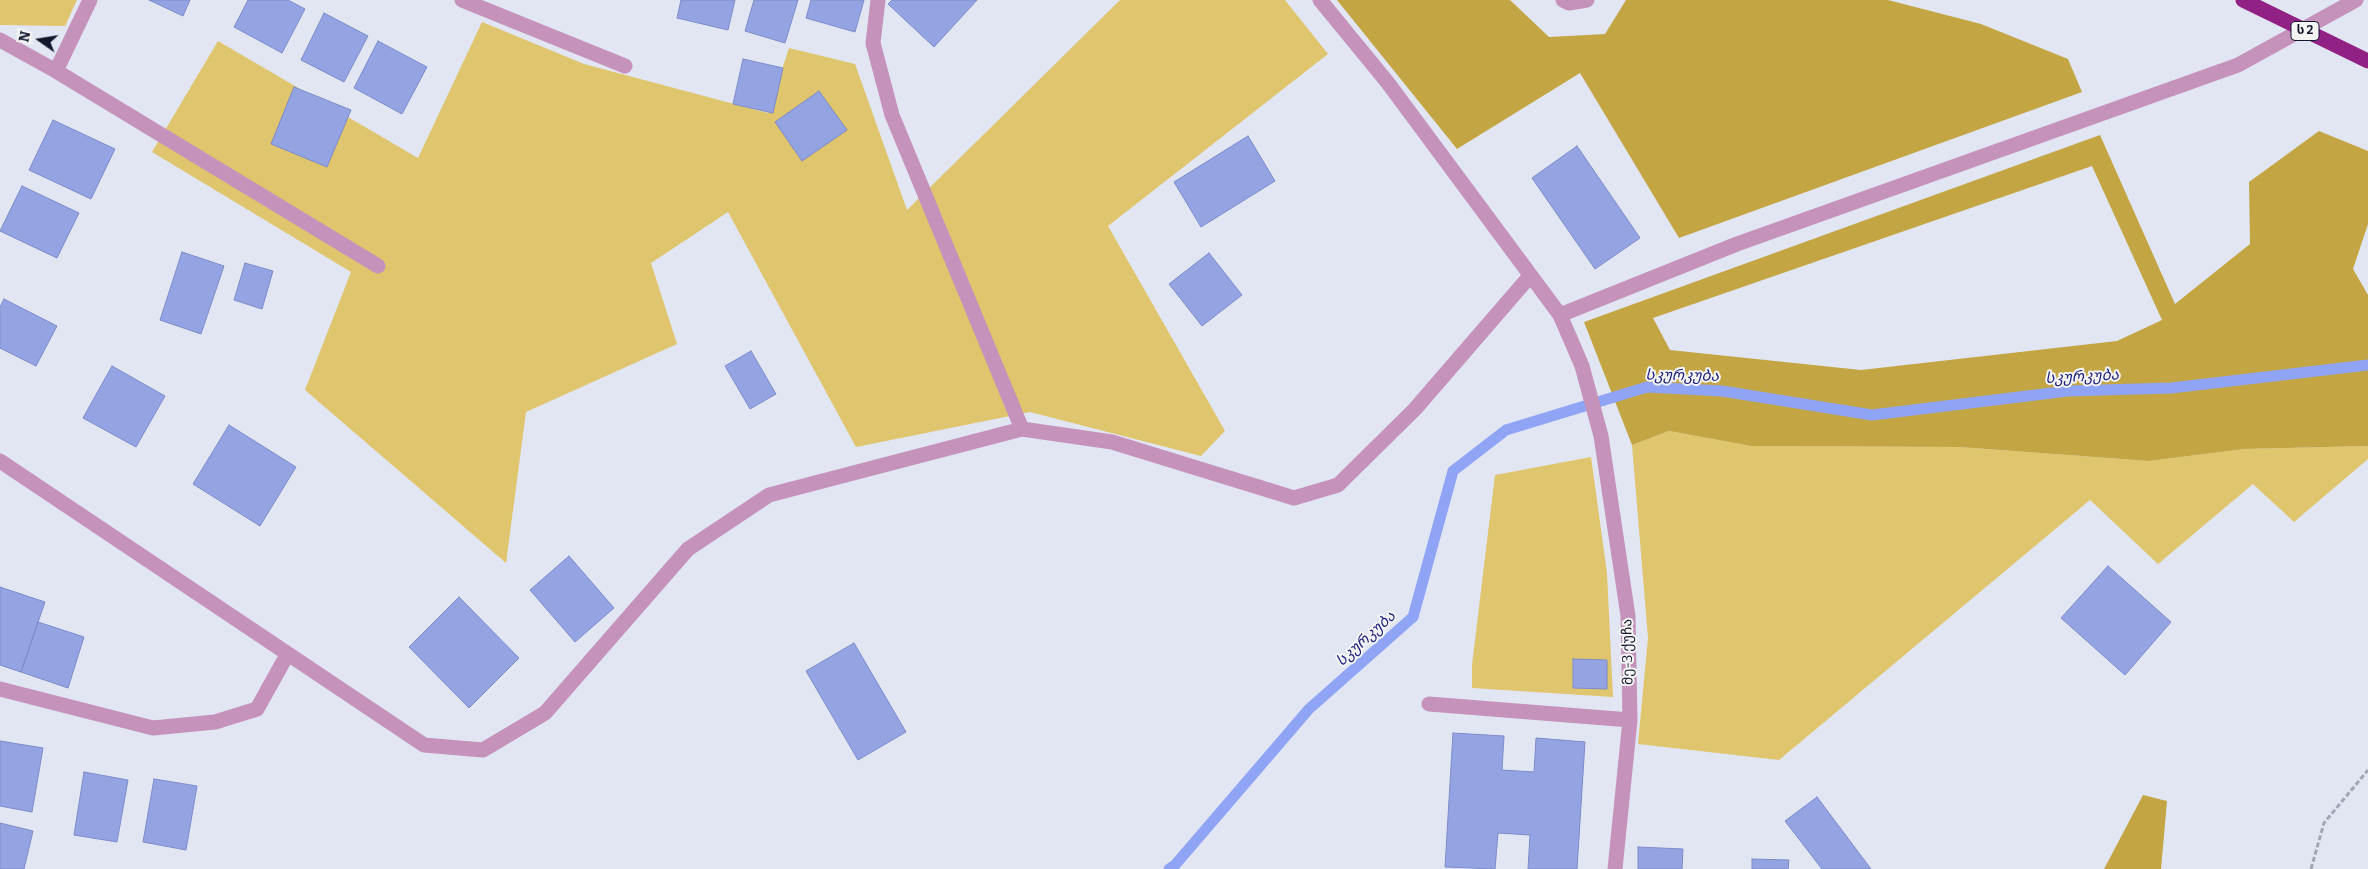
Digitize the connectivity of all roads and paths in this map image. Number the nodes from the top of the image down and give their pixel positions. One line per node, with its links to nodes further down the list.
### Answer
1 (90, 0): 12 (street)
2 (462, 0): 11 (street)
3 (878, 0): 16 (street)
4 (1320, 0): 14 (street, მე-3 ქუჩა)
5 (1563, 0): 6 (street)
6 (1587, 0)
7 (2243, 0): 10 (highway, ს 2, bridge)
8 (2356, 0): 15 (street)
9 (0, 40): 12 (street)
10 (2368, 61)
11 (625, 66)
12 (56, 71): 13 (street)
13 (378, 266)
14 (1530, 276): 15 (street, მე-3 ქუჩა); 16 (street)
15 (1560, 315): 21 (street, მე-3 ქუჩა)
16 (1022, 429): 18 (street)
17 (0, 461): 18 (street)
18 (287, 654): 19 (street)
19 (0, 689)
20 (1430, 704): 21 (street)
21 (1630, 720): 23 (street, მე-3 ქუჩა)
22 (2368, 770): 24 (path)
23 (1615, 869)
24 (2311, 869)

